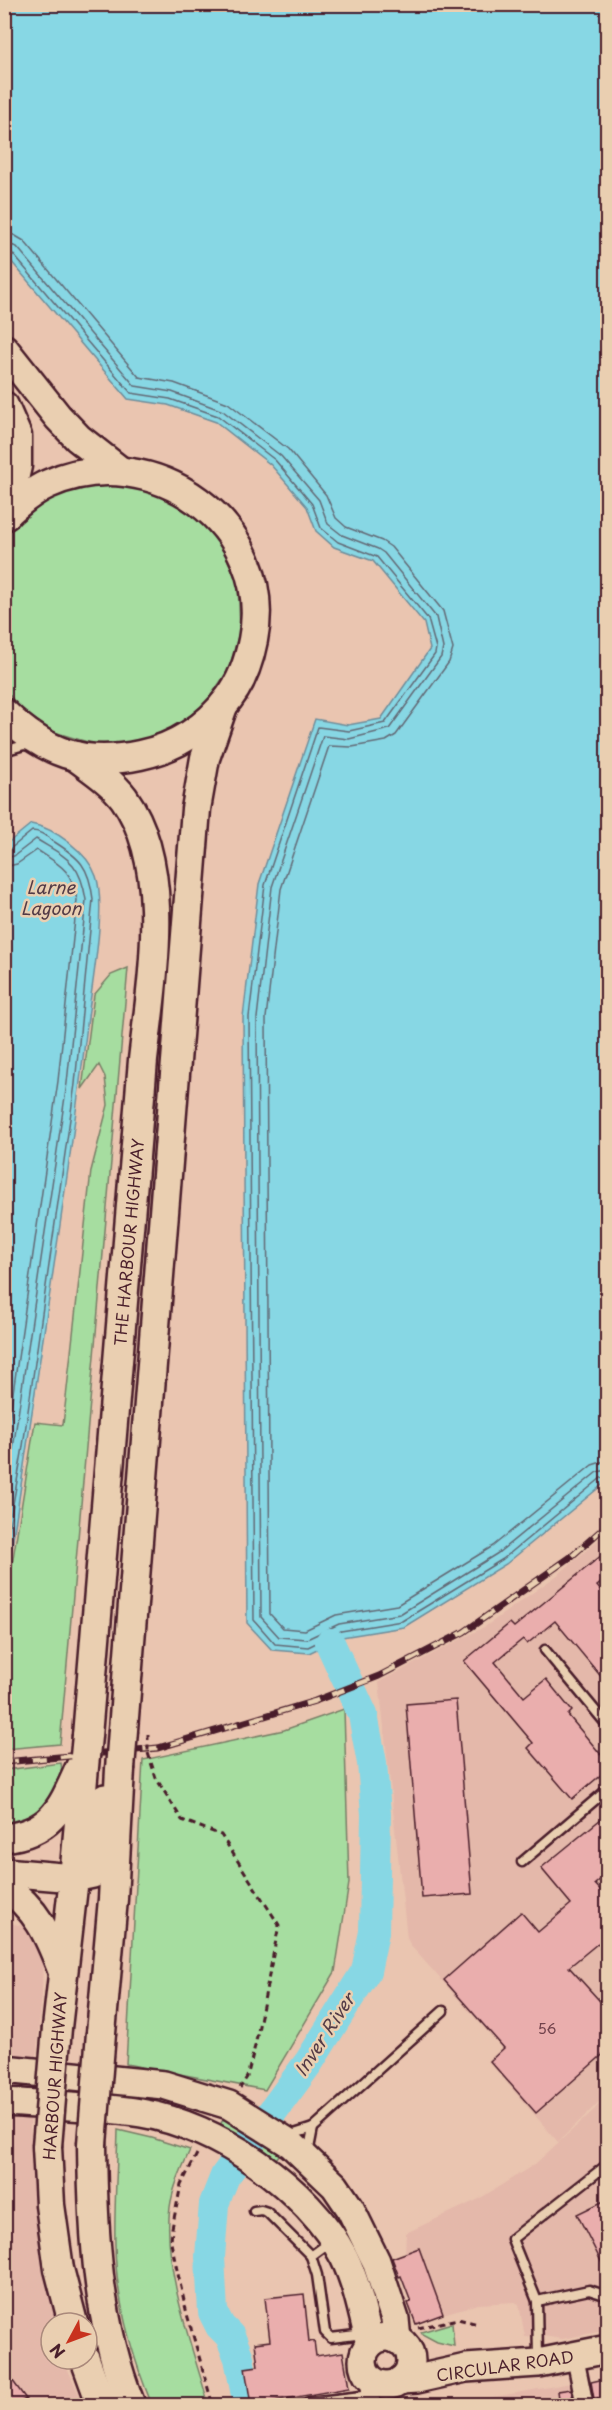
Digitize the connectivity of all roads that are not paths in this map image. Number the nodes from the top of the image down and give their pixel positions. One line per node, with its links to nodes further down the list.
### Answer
1 (4, 349): 3 (highway)
2 (4, 406): 4 (highway)
3 (120, 471): 4 (highway); 5 (highway)
4 (5, 515)
5 (224, 706): 8 (highway); 11 (highway)
6 (4, 713): 8 (highway, THE HARBOUR HIGHWAY)
7 (4, 751): 8 (lane)
8 (62, 752): 11 (highway, THE HARBOUR HIGHWAY)
9 (545, 1650): 10 (lane)
10 (608, 1726)
11 (112, 1746): 13 (main road); 16 (highway, HARBOUR HIGHWAY); 43 (highway, bridge)
12 (608, 1789): 14 (lane)
13 (4, 1838)
14 (522, 1862)
15 (4, 1872): 16 (main road)
16 (74, 1878): 18 (highway, HARBOUR HIGHWAY)
17 (4, 1886): 18 (main road)
18 (62, 1971): 31 (highway, HARBOUR HIGHWAY, bridge)
19 (443, 2011): 22 (lane)
20 (4, 2069): 23 (main road)
21 (4, 2102): 27 (main road)
22 (313, 2128): 23 (lane); 24 (lane)
23 (280, 2137): 24 (main road)
24 (307, 2157): 33 (main road)
25 (608, 2164): 30 (lane)
26 (254, 2211): 28 (lane)
27 (333, 2239): 28 (lane); 32 (main road)
28 (311, 2256): 32 (lane)
29 (608, 2296): 30 (lane)
30 (537, 2301): 36 (lane)
31 (70, 2311)
32 (369, 2339): 33 (main road); 40 (main road)
33 (406, 2339): 37 (main road); 39 (main road)
34 (608, 2349): 35 (main road, CIRCULAR ROAD)
35 (576, 2357): 36 (main road, CIRCULAR ROAD); 44 (street)
36 (538, 2363): 37 (main road, CIRCULAR ROAD)
37 (466, 2368): 39 (main road, CIRCULAR ROAD)
38 (89, 2371): 42 (highway)
39 (401, 2380): 40 (main road, CIRCULAR ROAD)
40 (370, 2394): 41 (street)
41 (318, 2405)
42 (102, 2406)
43 (131, 2406)
44 (585, 2406)

